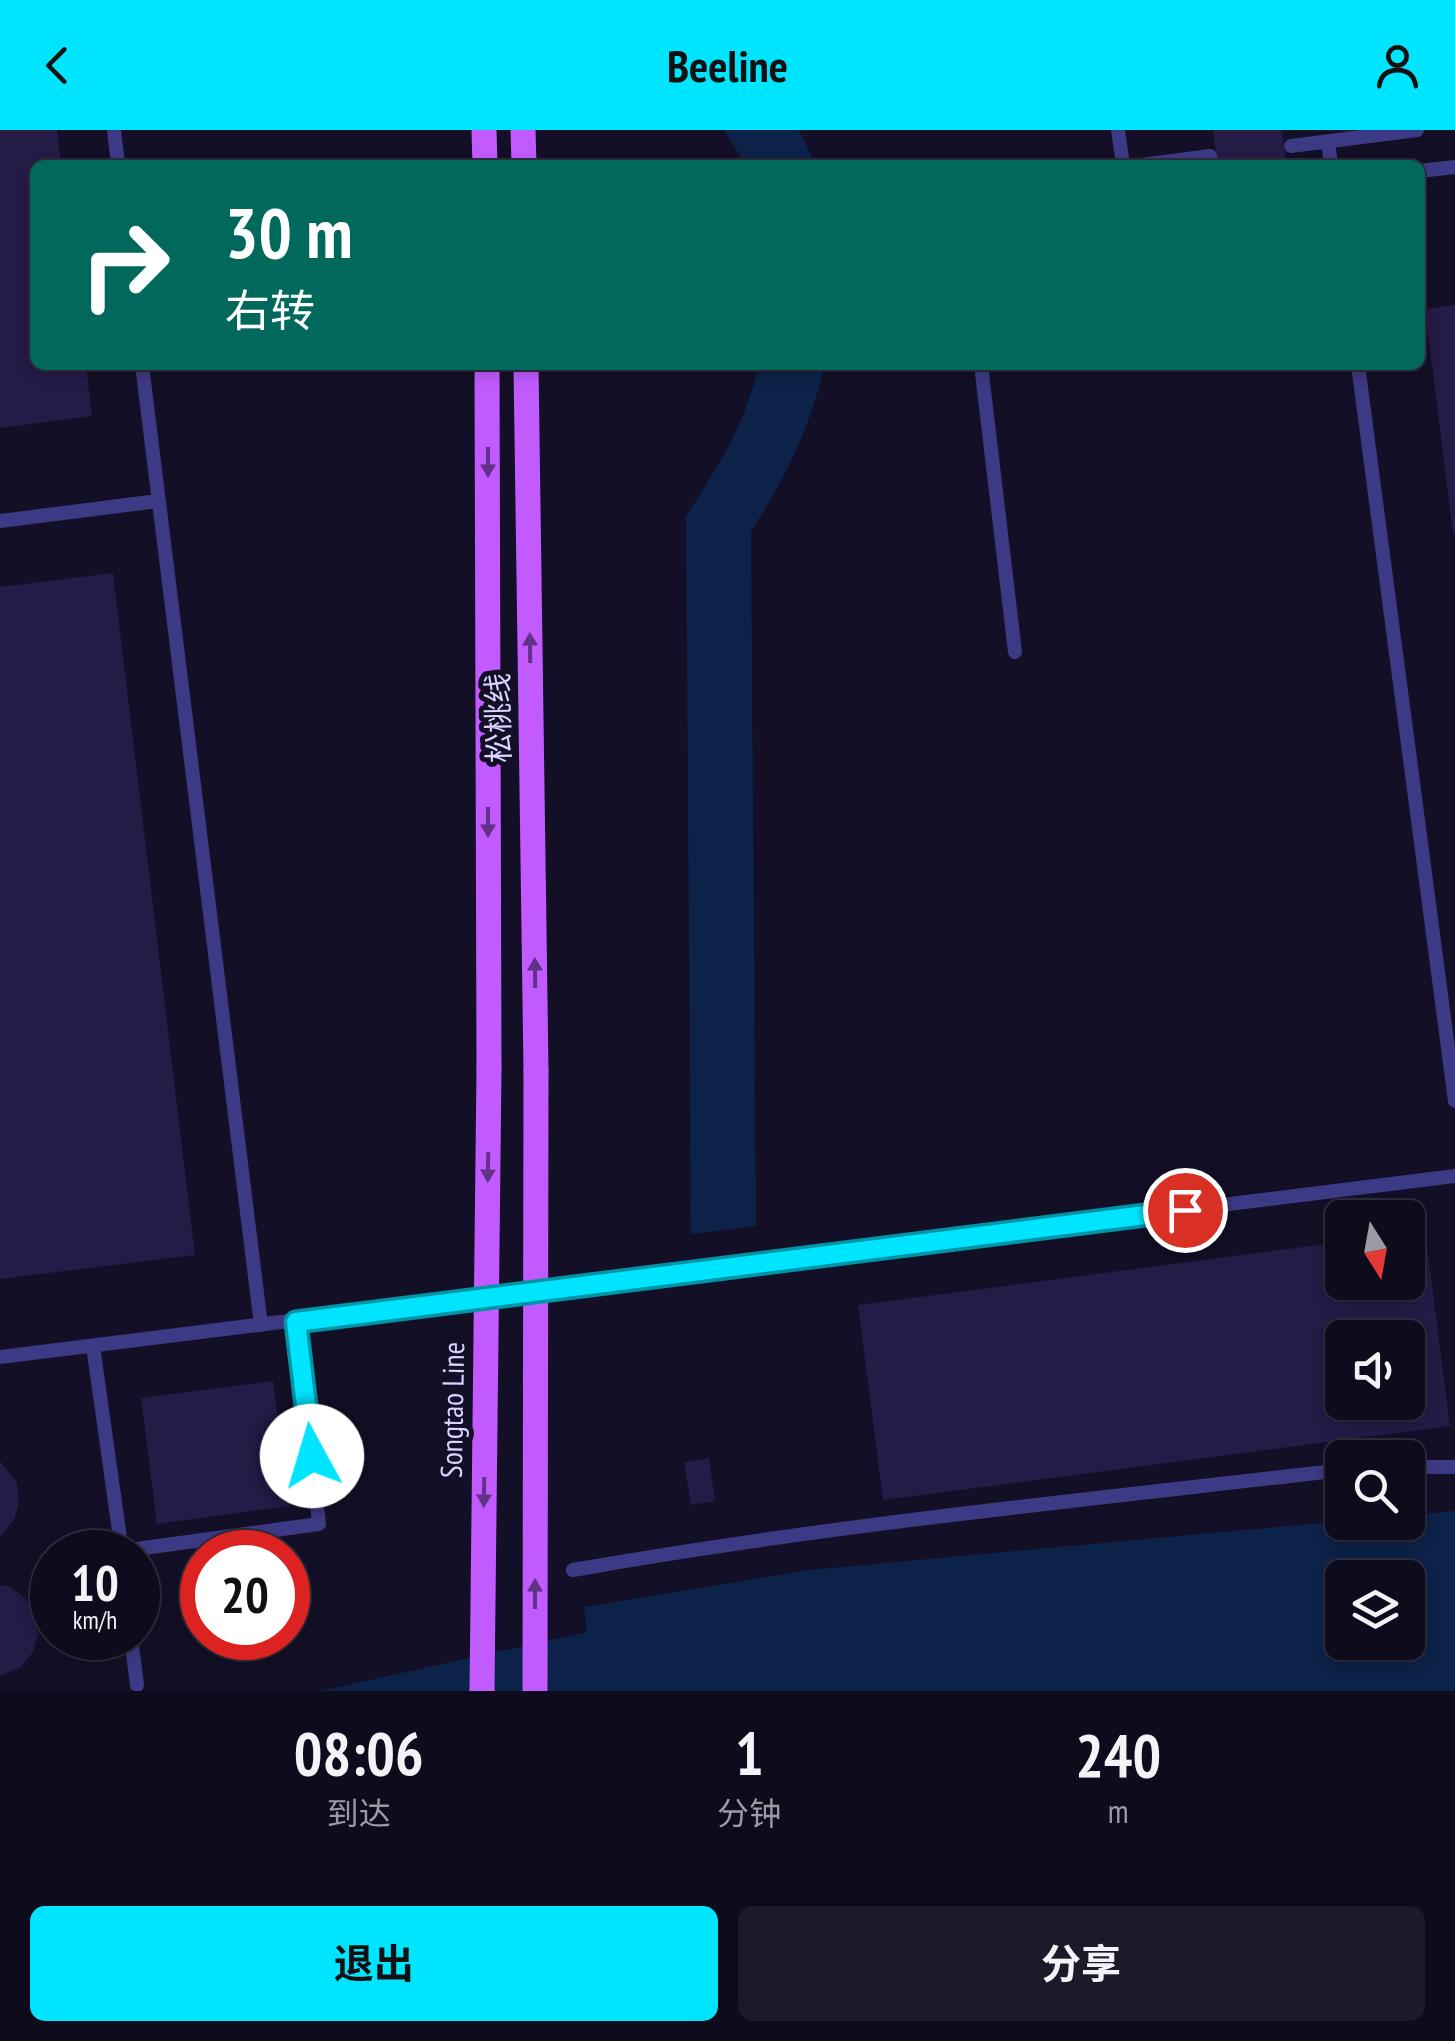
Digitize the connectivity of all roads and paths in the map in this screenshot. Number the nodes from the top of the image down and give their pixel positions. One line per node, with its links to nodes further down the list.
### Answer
1 (114, 130): 9 (lane)
2 (484, 130): 10 (main road)
3 (523, 130): 11 (main road)
4 (1118, 130): 12 (lane)
5 (1417, 130): 6 (lane)
6 (1328, 141): 7 (lane); 14 (lane)
7 (1291, 146)
8 (1210, 156): 13 (lane)
9 (117, 160)
10 (485, 160)
11 (524, 160)
12 (1122, 160)
13 (1179, 160)
14 (1331, 160)
15 (1455, 167): 16 (lane)
16 (1425, 171)
17 (143, 370): 22 (lane)
18 (488, 370): 25 (main road, 松桃线, one-way to 25)
19 (526, 370): 41 (main road, 松桃线, one-way to 19, bridge)
20 (981, 370): 24 (lane)
21 (1359, 370): 26 (lane)
22 (158, 501): 23 (lane); 29 (lane)
23 (0, 520)
24 (1015, 652)
25 (489, 1069): 40 (main road, Songtao Line, one-way to 40, bridge)
26 (1455, 1100)
27 (1455, 1176): 28 (lane)
28 (296, 1322): 29 (lane); 36 (lane)
29 (262, 1325): 30 (lane)
30 (93, 1346): 31 (lane); 35 (lane)
31 (0, 1357)
32 (1455, 1466): 33 (lane)
33 (1425, 1467)
34 (1325, 1472): 37 (lane)
35 (119, 1530)
36 (160, 1547)
37 (573, 1570)
38 (134, 1660): 39 (lane)
39 (137, 1685)
40 (482, 1691)
41 (535, 1691)

